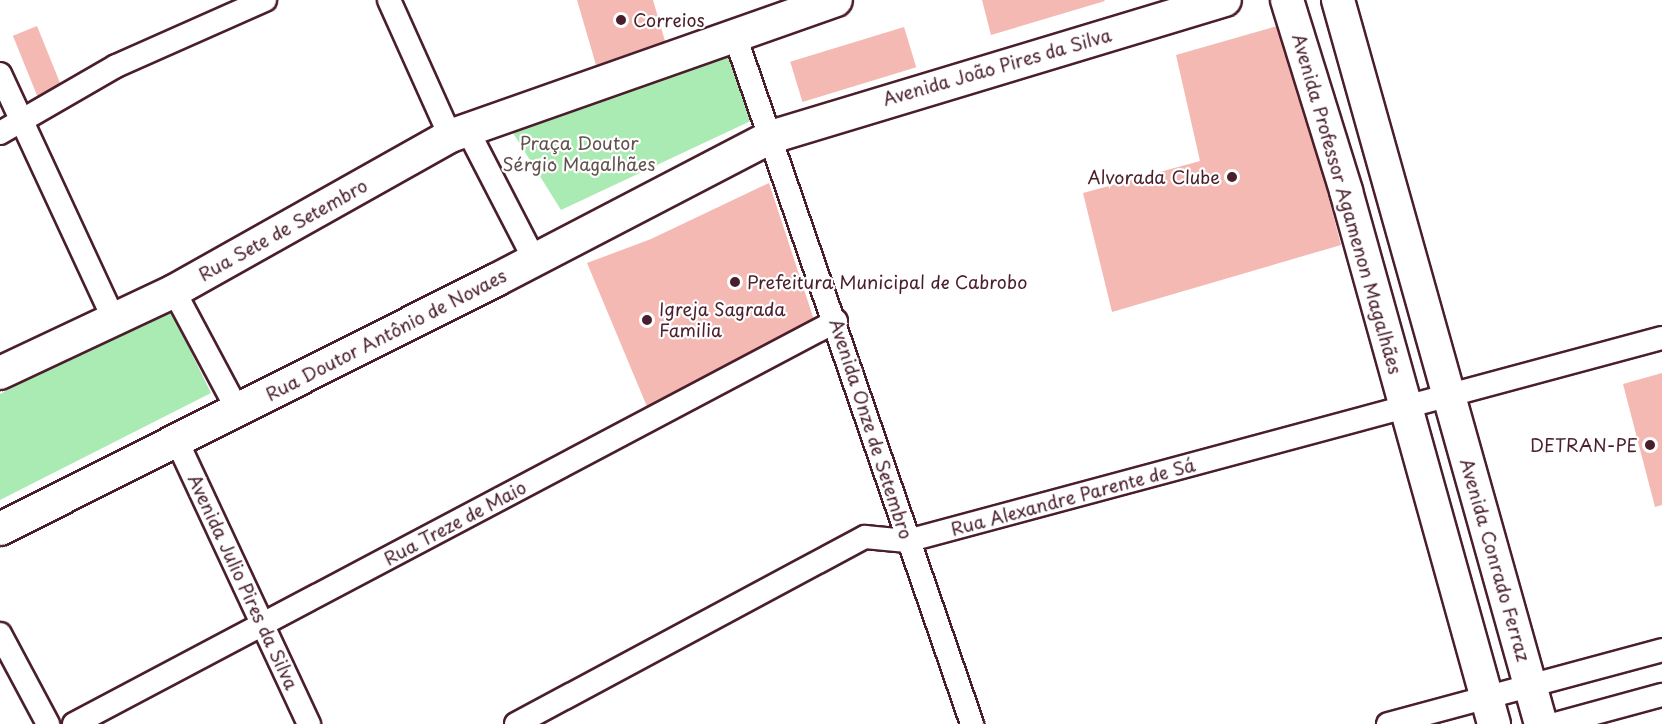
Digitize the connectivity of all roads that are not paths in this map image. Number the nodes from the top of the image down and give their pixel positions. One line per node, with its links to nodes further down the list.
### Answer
1 (265, 0): 9 (street)
2 (389, 0): 11 (street)
3 (836, 0): 7 (street)
4 (1225, 0): 12 (street, Avenida João Pires da Silva)
5 (1287, 0): 14 (street, Avenida Professor Agamenon Magalhães)
6 (1338, 0): 13 (street)
7 (734, 33): 11 (street); 12 (street, Avenida Onze de Setembro)
8 (0, 74): 9 (street)
9 (24, 121): 10 (street); 17 (street)
10 (0, 132)
11 (458, 133): 15 (street); 16 (street, Rua Sete de Setembro)
12 (771, 137): 15 (street); 18 (street, Avenida Onze de Setembro)
13 (1386, 176): 14 (street); 21 (street)
14 (1346, 190): 22 (street, Avenida Professor Agamenon Magalhães)
15 (534, 259): 23 (street, Rua Doutor Antônio de Novaes)
16 (174, 291): 17 (street, Rua Sete de Setembro); 23 (street)
17 (114, 320): 20 (street, Rua Sete de Setembro)
18 (836, 321): 27 (street, Avenida Onze de Setembro); 29 (street, Rua Treze de Maio)
19 (1662, 338): 21 (street, Rua Alexandre Parente de Sá)
20 (0, 373)
21 (1449, 397): 22 (street, Rua Alexandre Parente de Sá); 26 (street, Avenida Conrado Ferraz)
22 (1406, 409): 27 (street, Rua Alexandre Parente de Sá); 28 (street)
23 (238, 411): 24 (street, Rua Doutor Antônio de Novaes)
24 (176, 440): 25 (street, Rua Doutor Antônio de Novaes); 29 (street, Avenida Julio Pires da Silva)
25 (0, 529)
26 (1489, 537): 28 (street); 32 (street, Avenida Conrado Ferraz)
27 (907, 541): 38 (street, Rua Alexandre Parente de Sá); 39 (street, Avenida Onze de Setembro)
28 (1447, 553): 34 (street)
29 (263, 625): 36 (street, Rua Treze de Maio); 37 (street, Avenida Julio Pires da Silva)
30 (0, 634): 35 (street)
31 (1662, 650): 32 (street)
32 (1530, 686): 34 (street); 41 (street, Avenida Conrado Ferraz)
33 (1662, 695): 42 (street)
34 (1490, 711): 40 (street)
35 (48, 724)
36 (74, 724)
37 (309, 724)
38 (516, 724)
39 (972, 724)
40 (1388, 724)
41 (1541, 724)
42 (1555, 724)

